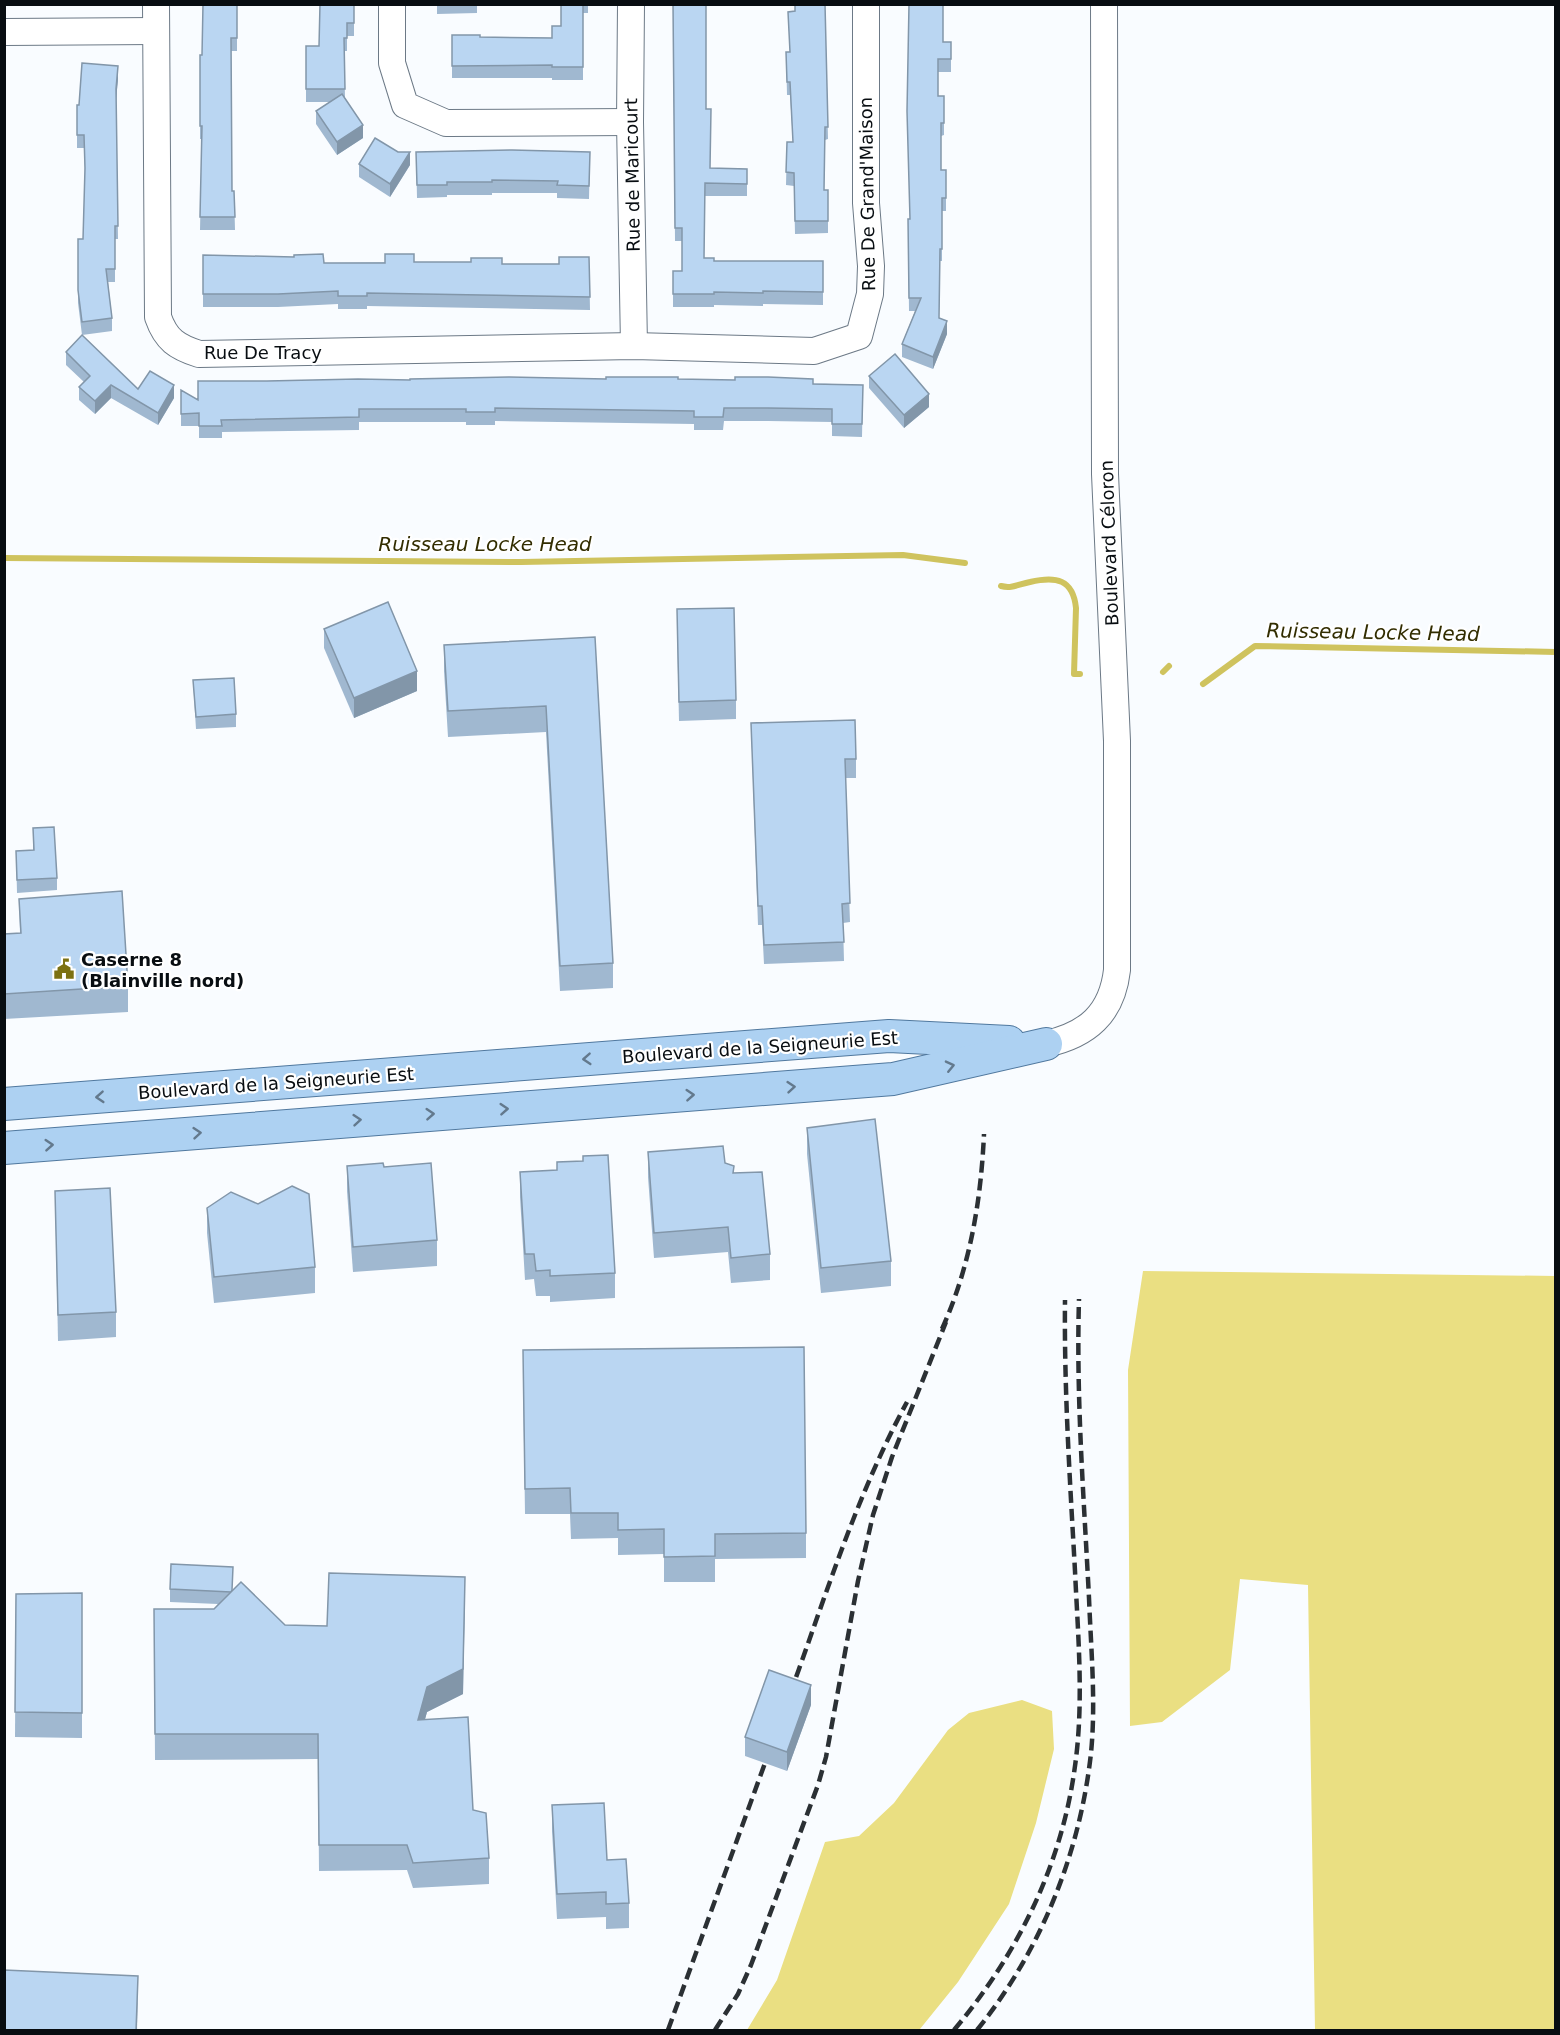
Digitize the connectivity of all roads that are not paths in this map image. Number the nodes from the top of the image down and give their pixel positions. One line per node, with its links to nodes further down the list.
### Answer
1 (156, 4): 7 (street, Rue De Tracy)
2 (392, 4): 8 (street)
3 (632, 4): 8 (street, Rue de Maricourt)
4 (866, 4): 9 (street, Rue De Grand'Maison)
5 (1104, 4): 10 (street, Boulevard Céloron)
6 (4, 32): 7 (street)
7 (155, 32): 9 (street, Rue De Tracy)
8 (630, 122): 9 (street, Rue de Maricourt)
9 (634, 346)
10 (1046, 1044): 11 (main road, Boulevard de la Seigneurie Est); 16 (main road, one-way to 10)
11 (730, 1049): 12 (main road, Boulevard de la Seigneurie Est, one-way to 12); 16 (main road)
12 (464, 1069): 13 (main road, Boulevard de la Seigneurie Est); 18 (main road)
13 (389, 1075): 14 (main road, Boulevard de la Seigneurie Est); 19 (main road)
14 (226, 1087): 15 (main road, Boulevard de la Seigneurie Est); 20 (main road)
15 (162, 1092): 17 (main road, Boulevard de la Seigneurie Est, one-way to 17); 21 (main road)
16 (733, 1092): 18 (main road, one-way to 16)
17 (4, 1104)
18 (467, 1111): 19 (main road, one-way to 18)
19 (393, 1117): 20 (main road, one-way to 19)
20 (229, 1130): 21 (main road, one-way to 20)
21 (165, 1136): 22 (main road, one-way to 21)
22 (4, 1148)

